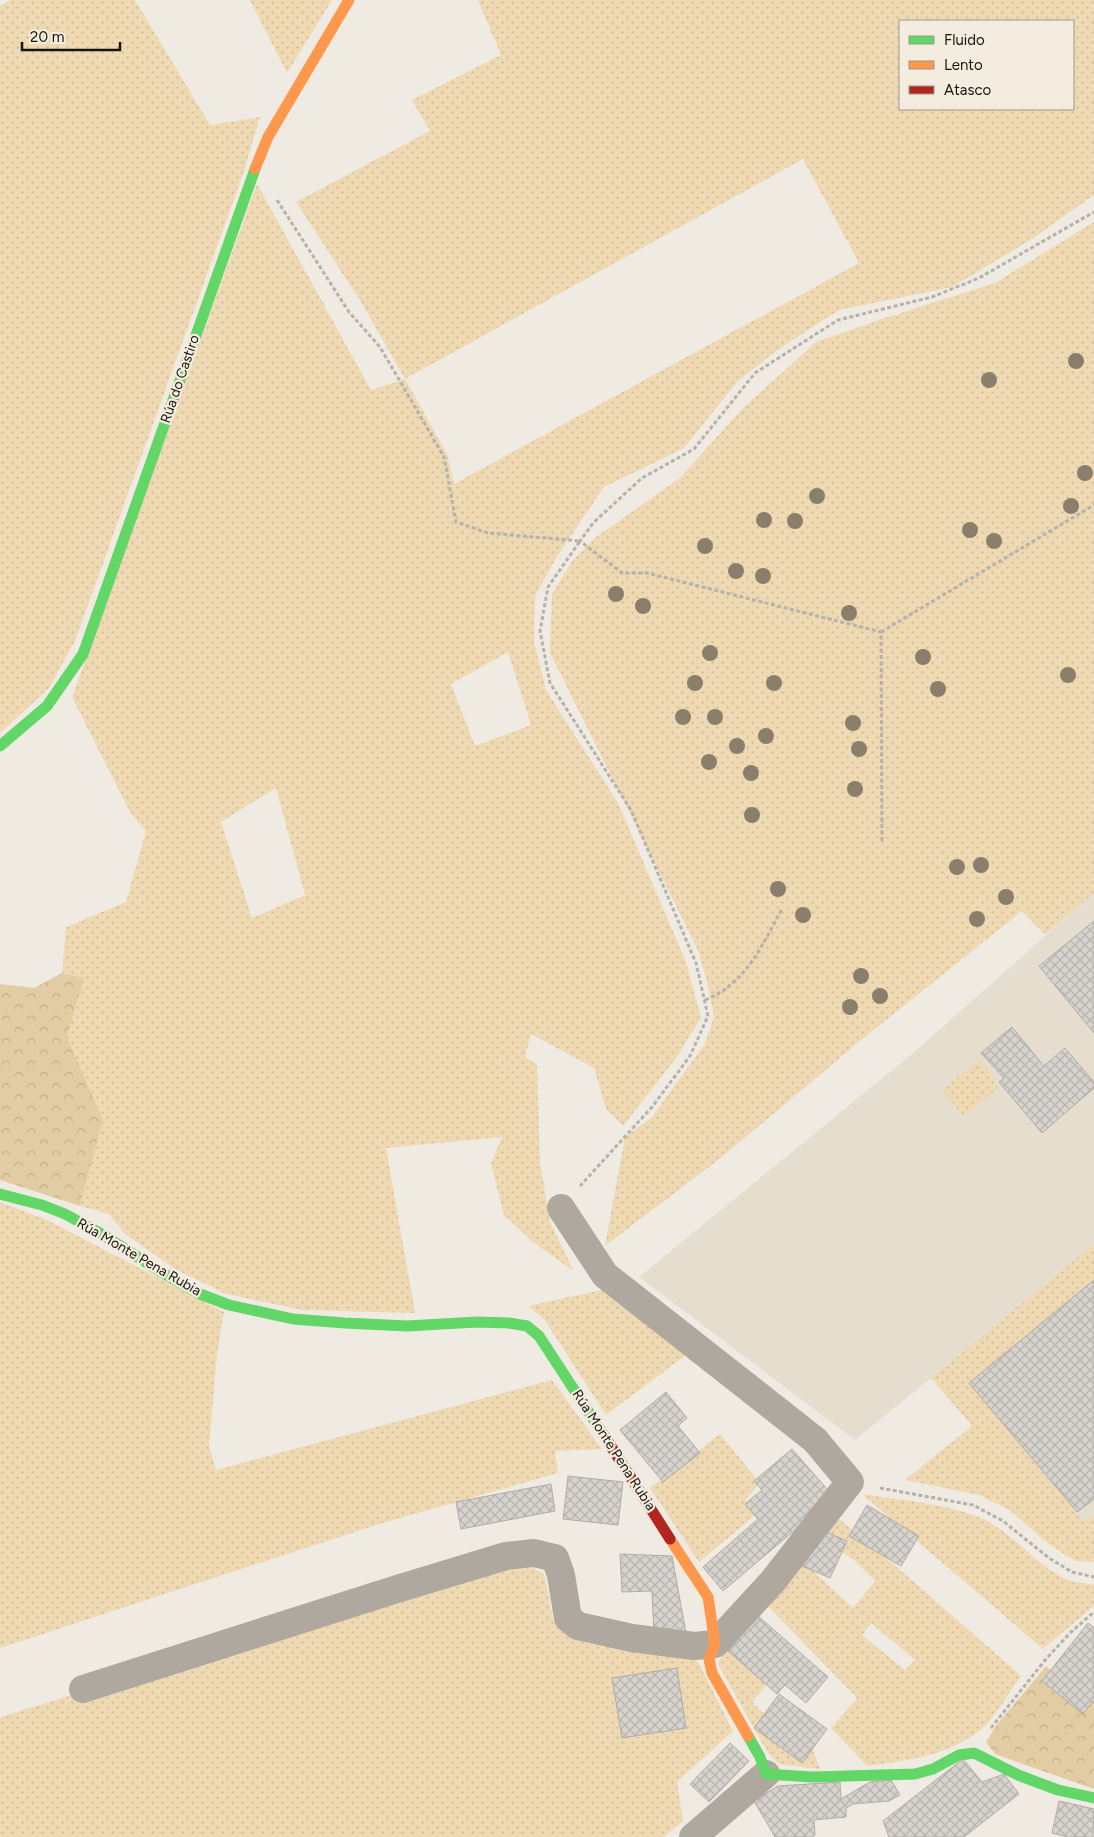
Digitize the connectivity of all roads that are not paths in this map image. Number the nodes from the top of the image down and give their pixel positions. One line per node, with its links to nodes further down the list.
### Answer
1 (349, 0): 2 (street, Rúa do Castiro)
2 (0, 746)
3 (0, 1194): 5 (street, Rúa Monte Pena Rubia)
4 (561, 1208): 5 (street)
5 (715, 1644): 6 (street); 7 (street, Rúa Monte Pena Rubia)
6 (83, 1689)
7 (766, 1774): 8 (street); 9 (street)
8 (1094, 1798)
9 (693, 1837)

